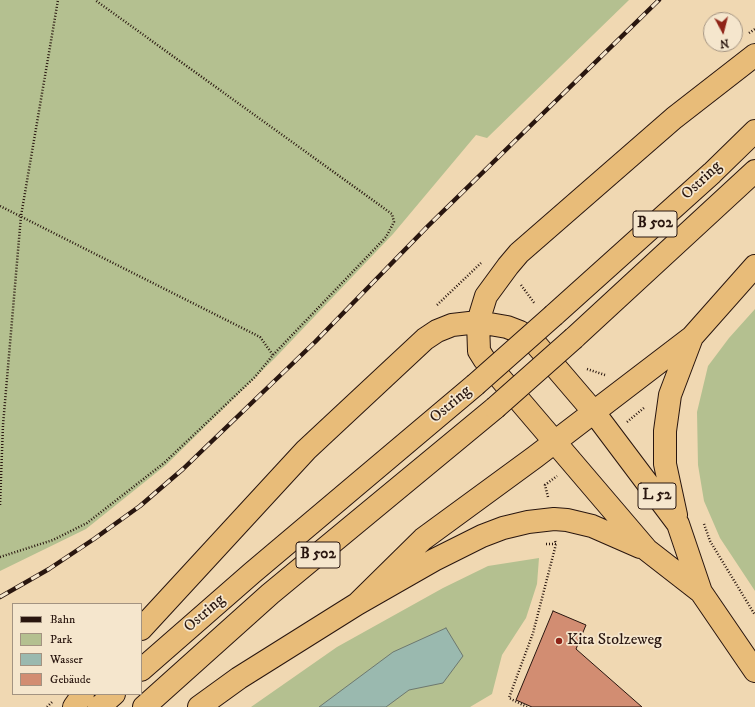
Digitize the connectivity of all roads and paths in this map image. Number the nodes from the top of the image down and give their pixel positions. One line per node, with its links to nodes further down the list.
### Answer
1 (58, 0): 7 (path)
2 (95, 0): 11 (path)
3 (755, 55): 9 (highway)
4 (755, 131): 24 (highway, Ostring / B 502, bridge)
5 (755, 171): 30 (highway, Ostring / B 502, bridge)
6 (0, 206): 7 (path)
7 (21, 216): 11 (path); 14 (path)
8 (755, 266): 10 (highway)
9 (478, 322): 12 (highway, L 52); 13 (highway, L 52); 23 (highway)
10 (692, 337): 12 (highway); 16 (highway)
11 (273, 355): 19 (path)
12 (593, 411): 13 (highway); 16 (highway, L 52)
13 (555, 442): 18 (highway, L 52); 21 (highway)
14 (0, 505)
15 (703, 522): 22 (path)
16 (678, 524): 20 (highway, L 52)
17 (556, 544): 32 (path)
18 (647, 550): 20 (highway); 21 (highway)
19 (0, 557)
20 (702, 592): 25 (highway, L 52)
21 (357, 604): 31 (highway)
22 (755, 615)
23 (142, 628)
24 (142, 669)
25 (755, 671)
26 (82, 695): 28 (highway)
27 (113, 695): 29 (highway)
28 (74, 707)
29 (99, 707)
30 (144, 707)
31 (199, 707)
32 (527, 707)

